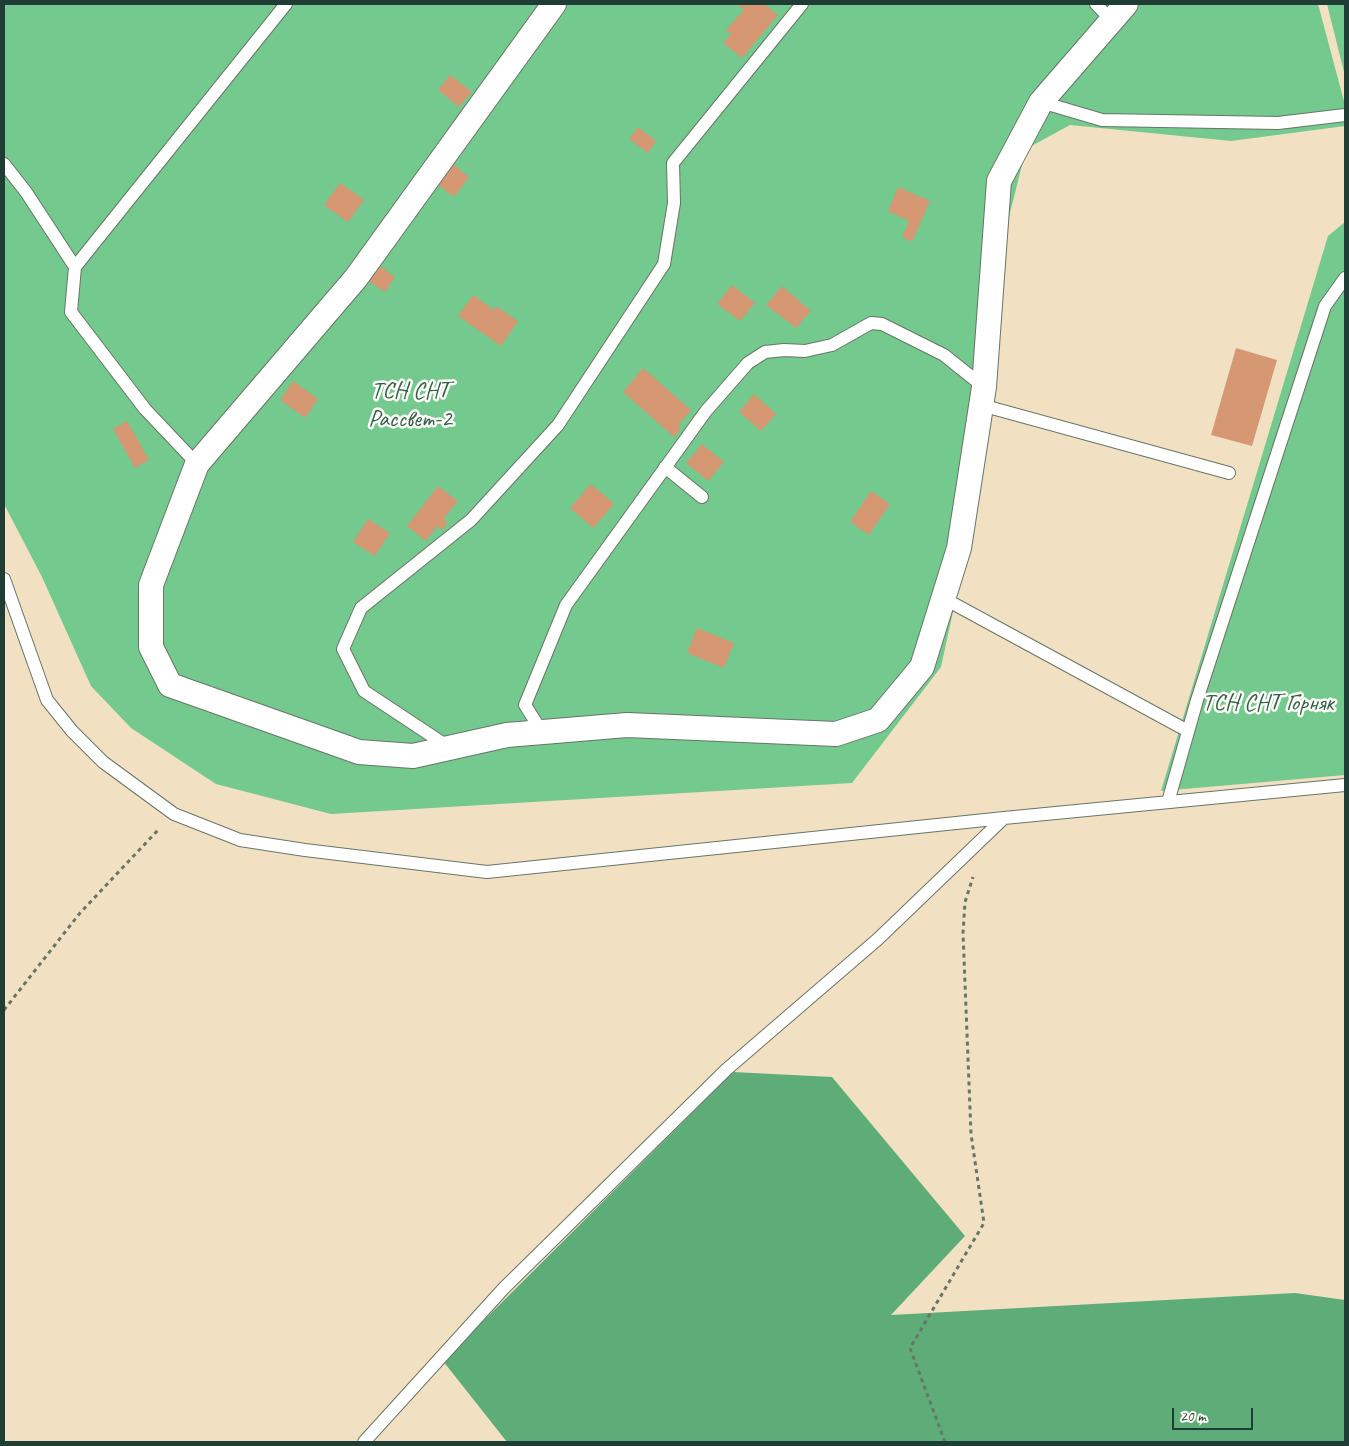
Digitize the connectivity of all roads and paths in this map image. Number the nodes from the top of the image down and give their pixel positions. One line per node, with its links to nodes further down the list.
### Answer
1 (286, 4): 8 (lane)
2 (554, 4): 11 (street)
3 (802, 4): 19 (lane)
4 (1111, 9): 5 (street)
5 (1041, 102): 6 (lane); 10 (street)
6 (1345, 115)
7 (4, 164): 8 (lane)
8 (75, 267): 11 (lane)
9 (1345, 278): 17 (lane)
10 (983, 396): 12 (lane); 13 (lane); 16 (street)
11 (197, 464): 19 (street)
12 (665, 467): 14 (lane); 18 (lane)
13 (1229, 473)
14 (702, 497)
15 (4, 579): 22 (lane)
16 (943, 598): 17 (lane); 18 (street)
17 (1188, 731): 21 (lane)
18 (542, 732): 19 (street)
19 (450, 748)
20 (1345, 785): 21 (lane)
21 (1168, 802): 23 (lane)
22 (174, 814): 23 (lane); 25 (path)
23 (1004, 818): 26 (lane)
24 (974, 874): 27 (path)
25 (4, 1010)
26 (364, 1442)
27 (945, 1442)

